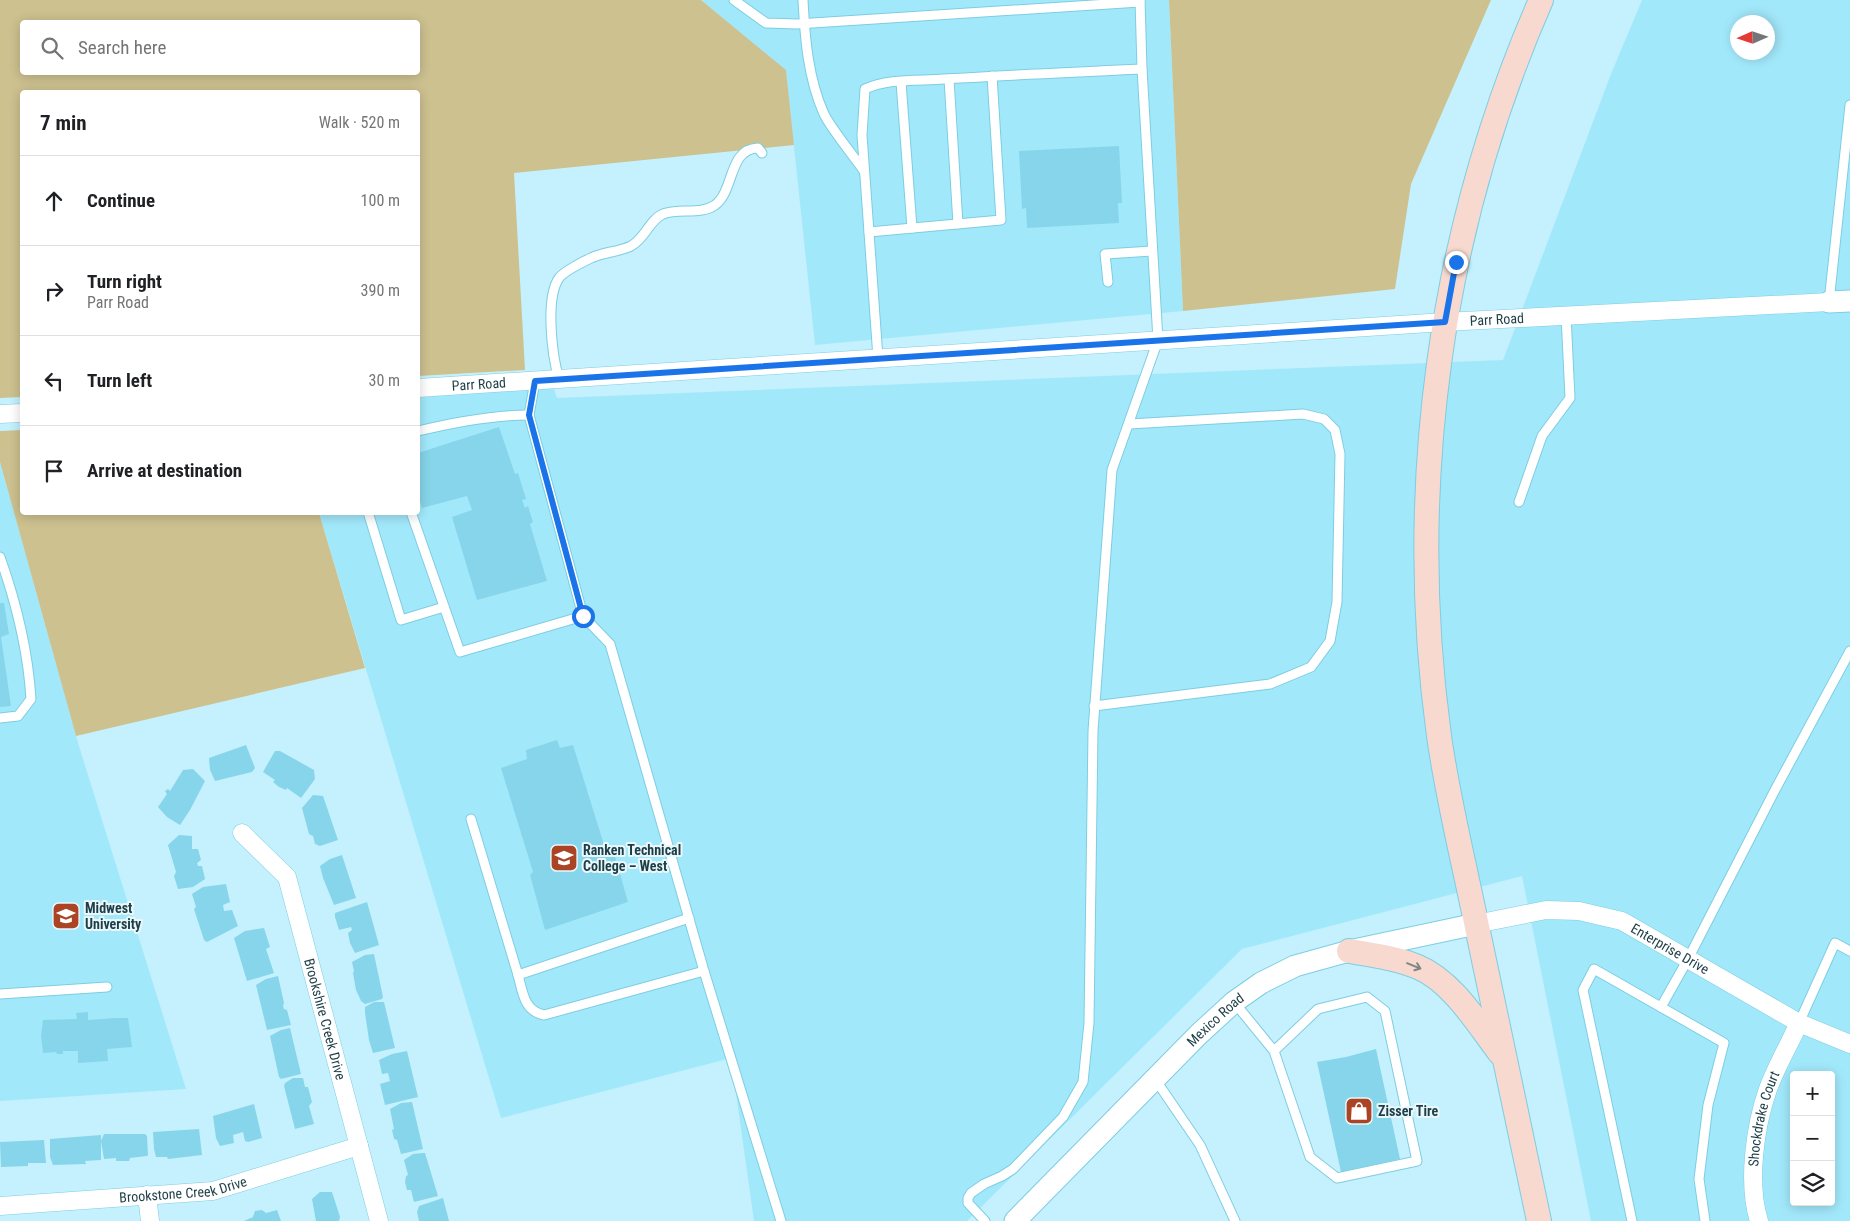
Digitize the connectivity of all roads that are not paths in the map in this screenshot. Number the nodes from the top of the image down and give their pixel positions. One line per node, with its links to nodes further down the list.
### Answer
1 (734, 0): 6 (lane)
2 (803, 0): 6 (lane)
3 (1541, 0): 21 (main road)
4 (1140, 1): 5 (lane); 7 (lane)
5 (1104, 2): 6 (lane)
6 (804, 24): 13 (lane)
7 (1142, 69): 8 (lane); 17 (lane)
8 (992, 76): 9 (lane); 14 (lane)
9 (948, 79): 10 (lane); 14 (lane)
10 (901, 82): 13 (lane); 15 (lane)
11 (1850, 105): 19 (lane)
12 (762, 153): 24 (lane)
13 (864, 171): 16 (lane)
14 (958, 224): 15 (lane)
15 (912, 228): 16 (lane)
16 (869, 232): 23 (lane)
17 (1152, 252): 18 (lane); 22 (lane)
18 (1108, 282)
19 (1840, 302): 20 (street, Parr Road)
20 (1566, 315): 21 (street, Parr Road); 32 (lane)
21 (1445, 322): 22 (street, Parr Road); 44 (main road)
22 (1158, 340): 23 (street, Parr Road); 30 (lane)
23 (878, 358): 24 (street, Parr Road)
24 (559, 379): 25 (street, Parr Road)
25 (535, 381): 26 (street, Parr Road); 29 (lane)
26 (420, 388)
27 (20, 413): 28 (street)
28 (0, 414)
29 (529, 415): 31 (lane); 37 (lane)
30 (1128, 424): 39 (lane); 39 (lane)
31 (420, 430)
32 (1519, 502)
33 (369, 515): 36 (lane)
34 (412, 515): 36 (lane)
35 (0, 557): 40 (lane)
36 (444, 607): 37 (lane)
37 (583, 616): 43 (lane)
38 (1850, 651): 47 (lane)
39 (1094, 706): 65 (lane)
40 (0, 718)
41 (472, 819): 49 (lane)
42 (242, 833): 59 (street, Brookshire Creek Drive)
43 (689, 918): 48 (lane); 49 (lane)
44 (1476, 924): 45 (street, Mexico Road); 47 (street, Enterprise Drive); 57 (main road)
45 (1350, 951): 52 (street, Mexico Road); 57 (main road, one-way to 57)
46 (1850, 951): 54 (lane)
47 (1688, 959): 53 (lane); 54 (street, Enterprise Drive)
48 (704, 971): 49 (lane); 64 (lane)
49 (518, 975)
50 (107, 987): 51 (lane)
51 (0, 994)
52 (1234, 1002): 56 (lane); 58 (street, Mexico Road)
53 (1661, 1007): 69 (lane); 70 (lane)
54 (1799, 1023): 55 (street, Enterprise Drive); 71 (street, Shockdrake Court)
55 (1850, 1044)
56 (1274, 1051): 56 (lane)
57 (1504, 1058): 68 (main road)
58 (1155, 1079): 66 (street, Mexico Road); 67 (lane)
59 (360, 1146): 60 (street, Brookstone Creek Drive); 63 (street, Brookshire Creek Drive)
60 (148, 1195): 61 (street, Brookstone Creek Drive); 62 (street)
61 (0, 1206)
62 (150, 1221)
63 (379, 1221)
64 (781, 1221)
65 (985, 1221)
66 (1015, 1221)
67 (1235, 1221)
68 (1539, 1221)
69 (1632, 1221)
70 (1705, 1221)
71 (1759, 1221)

